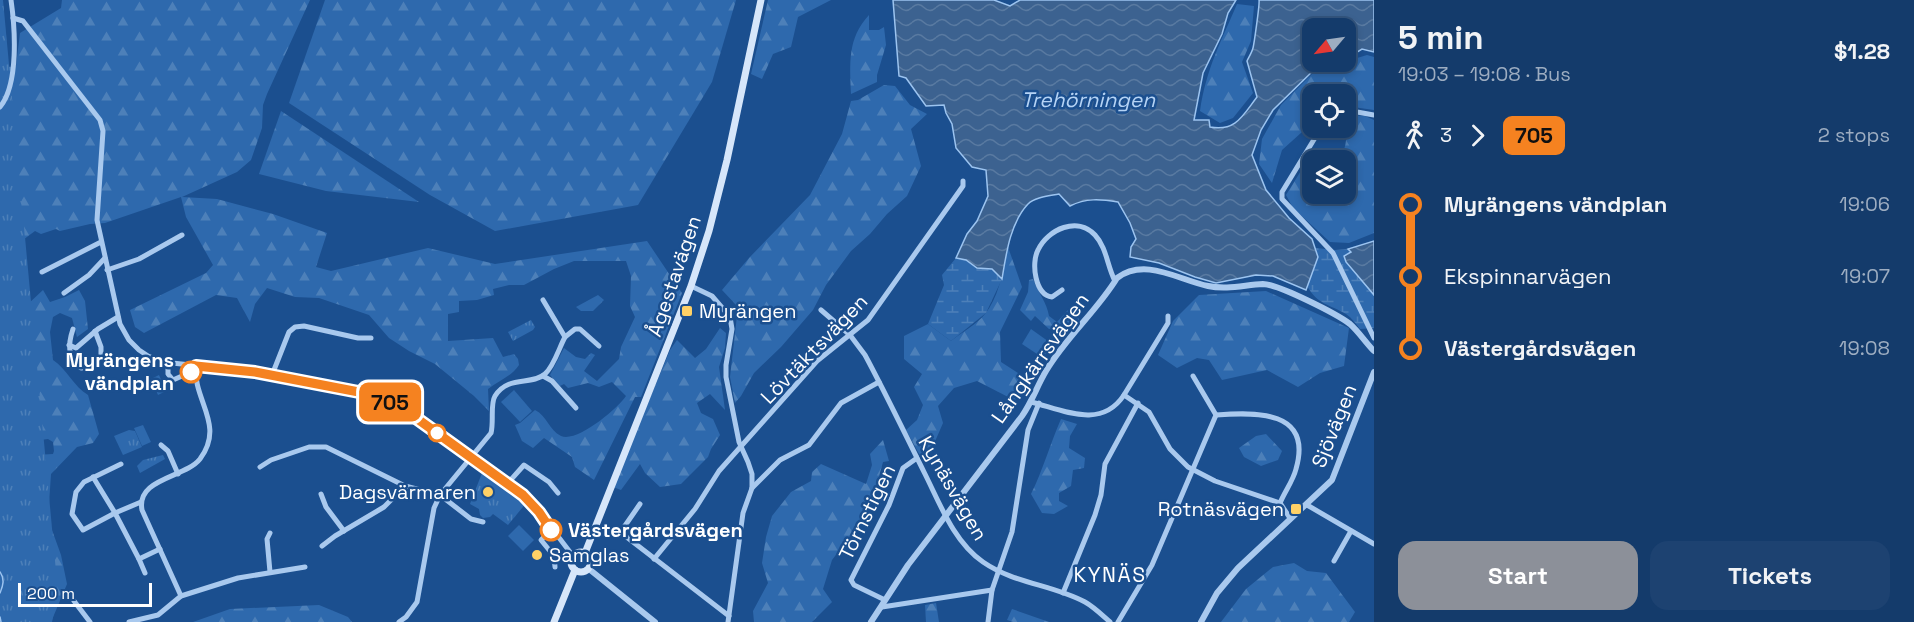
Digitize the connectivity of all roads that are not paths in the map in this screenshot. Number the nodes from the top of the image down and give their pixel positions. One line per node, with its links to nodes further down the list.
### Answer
1 (11, 0): 3 (street)
2 (761, 0): 15 (main road, Ågestavägen)
3 (13, 18): 4 (street); 10 (street)
4 (0, 107)
5 (1356, 112): 6 (street)
6 (1374, 115)
7 (1315, 138): 27 (street)
8 (963, 180): 24 (street, Lövtäktsvägen)
9 (182, 235): 12 (street)
10 (101, 242): 11 (street); 13 (street)
11 (105, 258): 12 (street); 17 (street)
12 (107, 270): 21 (street)
13 (42, 272)
14 (1115, 281): 16 (street); 30 (street, Långkärrsvägen); 39 (street, Långkärrsvägen)
15 (691, 286): 44 (street); 73 (main road, Ågestavägen)
16 (1062, 290)
17 (64, 293)
18 (543, 300): 25 (street)
19 (821, 310): 24 (street, Kynäsvägen)
20 (1168, 316): 38 (street)
21 (118, 317): 23 (street); 31 (street)
22 (72, 329): 28 (street)
23 (95, 331): 28 (street); 28 (street)
24 (850, 335): 37 (street, Kynäsvägen); 44 (street, Lövtäktsvägen)
25 (565, 337): 29 (street); 35 (street)
26 (371, 338): 34 (street)
27 (1374, 338)
28 (69, 345)
29 (599, 346)
30 (1374, 351)
31 (168, 363): 32 (street); 32 (street)
32 (196, 366): 34 (street); 50 (street)
33 (1374, 372): 61 (street, Sjövägen)
34 (272, 375): 45 (street)
35 (543, 376): 41 (street); 45 (street)
36 (1193, 376): 42 (street)
37 (879, 382): 46 (street, Kynäsvägen); 54 (street)
38 (1124, 396): 39 (street); 40 (street)
39 (1035, 403): 63 (street, Långkärrsvägen); 84 (street)
40 (1138, 403): 49 (street); 86 (street)
41 (576, 408)
42 (1216, 414): 49 (street); 59 (street)
43 (161, 445): 50 (street)
44 (741, 448): 54 (street); 76 (street, Lövtäktsvägen)
45 (470, 458): 52 (street); 57 (street)
46 (917, 458): 63 (street, Kynäsvägen); 89 (street, Törnstigen)
47 (121, 464): 51 (street)
48 (260, 467): 53 (street)
49 (1192, 470): 59 (street); 99 (street)
50 (178, 474): 58 (street)
51 (93, 477): 62 (street); 62 (street)
52 (507, 484): 55 (street); 66 (street)
53 (405, 486): 57 (street); 67 (street)
54 (752, 488): 90 (street)
55 (558, 493)
56 (321, 494): 67 (street)
57 (440, 495): 65 (street); 93 (street)
58 (141, 502): 62 (street); 72 (street)
59 (1280, 503): 64 (street)
60 (640, 504): 76 (street)
61 (1307, 505): 64 (street, Sjövägen); 68 (street)
62 (115, 513): 75 (street)
63 (946, 515): 84 (street, Kynäsvägen); 89 (street, Långkärrsvägen)
64 (1290, 518): 100 (street, Sjövägen)
65 (483, 522)
66 (551, 530): 74 (street); 79 (street)
67 (344, 531): 71 (street)
68 (1351, 531): 70 (street); 77 (street)
69 (270, 533): 82 (street)
70 (1374, 544)
71 (322, 546)
72 (160, 549): 75 (street); 87 (street)
73 (585, 553): 74 (main road); 80 (main road)
74 (573, 556): 81 (main road)
75 (139, 559): 83 (street)
76 (654, 559): 90 (street)
77 (1335, 561)
78 (305, 567): 82 (street)
79 (555, 567)
80 (589, 569): 81 (main road); 95 (street)
81 (575, 570): 94 (main road)
82 (270, 572): 87 (street)
83 (145, 573)
84 (999, 573): 85 (street); 86 (street, Kynäsvägen)
85 (992, 590): 89 (street); 97 (street)
86 (1063, 593): 98 (street, Kynäsvägen)
87 (181, 596): 92 (street)
88 (74, 601): 91 (street)
89 (883, 603): 96 (street, Långkärrsvägen)
90 (728, 619)
91 (90, 622)
92 (129, 622)
93 (399, 622)
94 (554, 622)
95 (655, 622)
96 (871, 622)
97 (988, 622)
98 (1110, 622)
99 (1118, 622)
100 (1201, 622)

